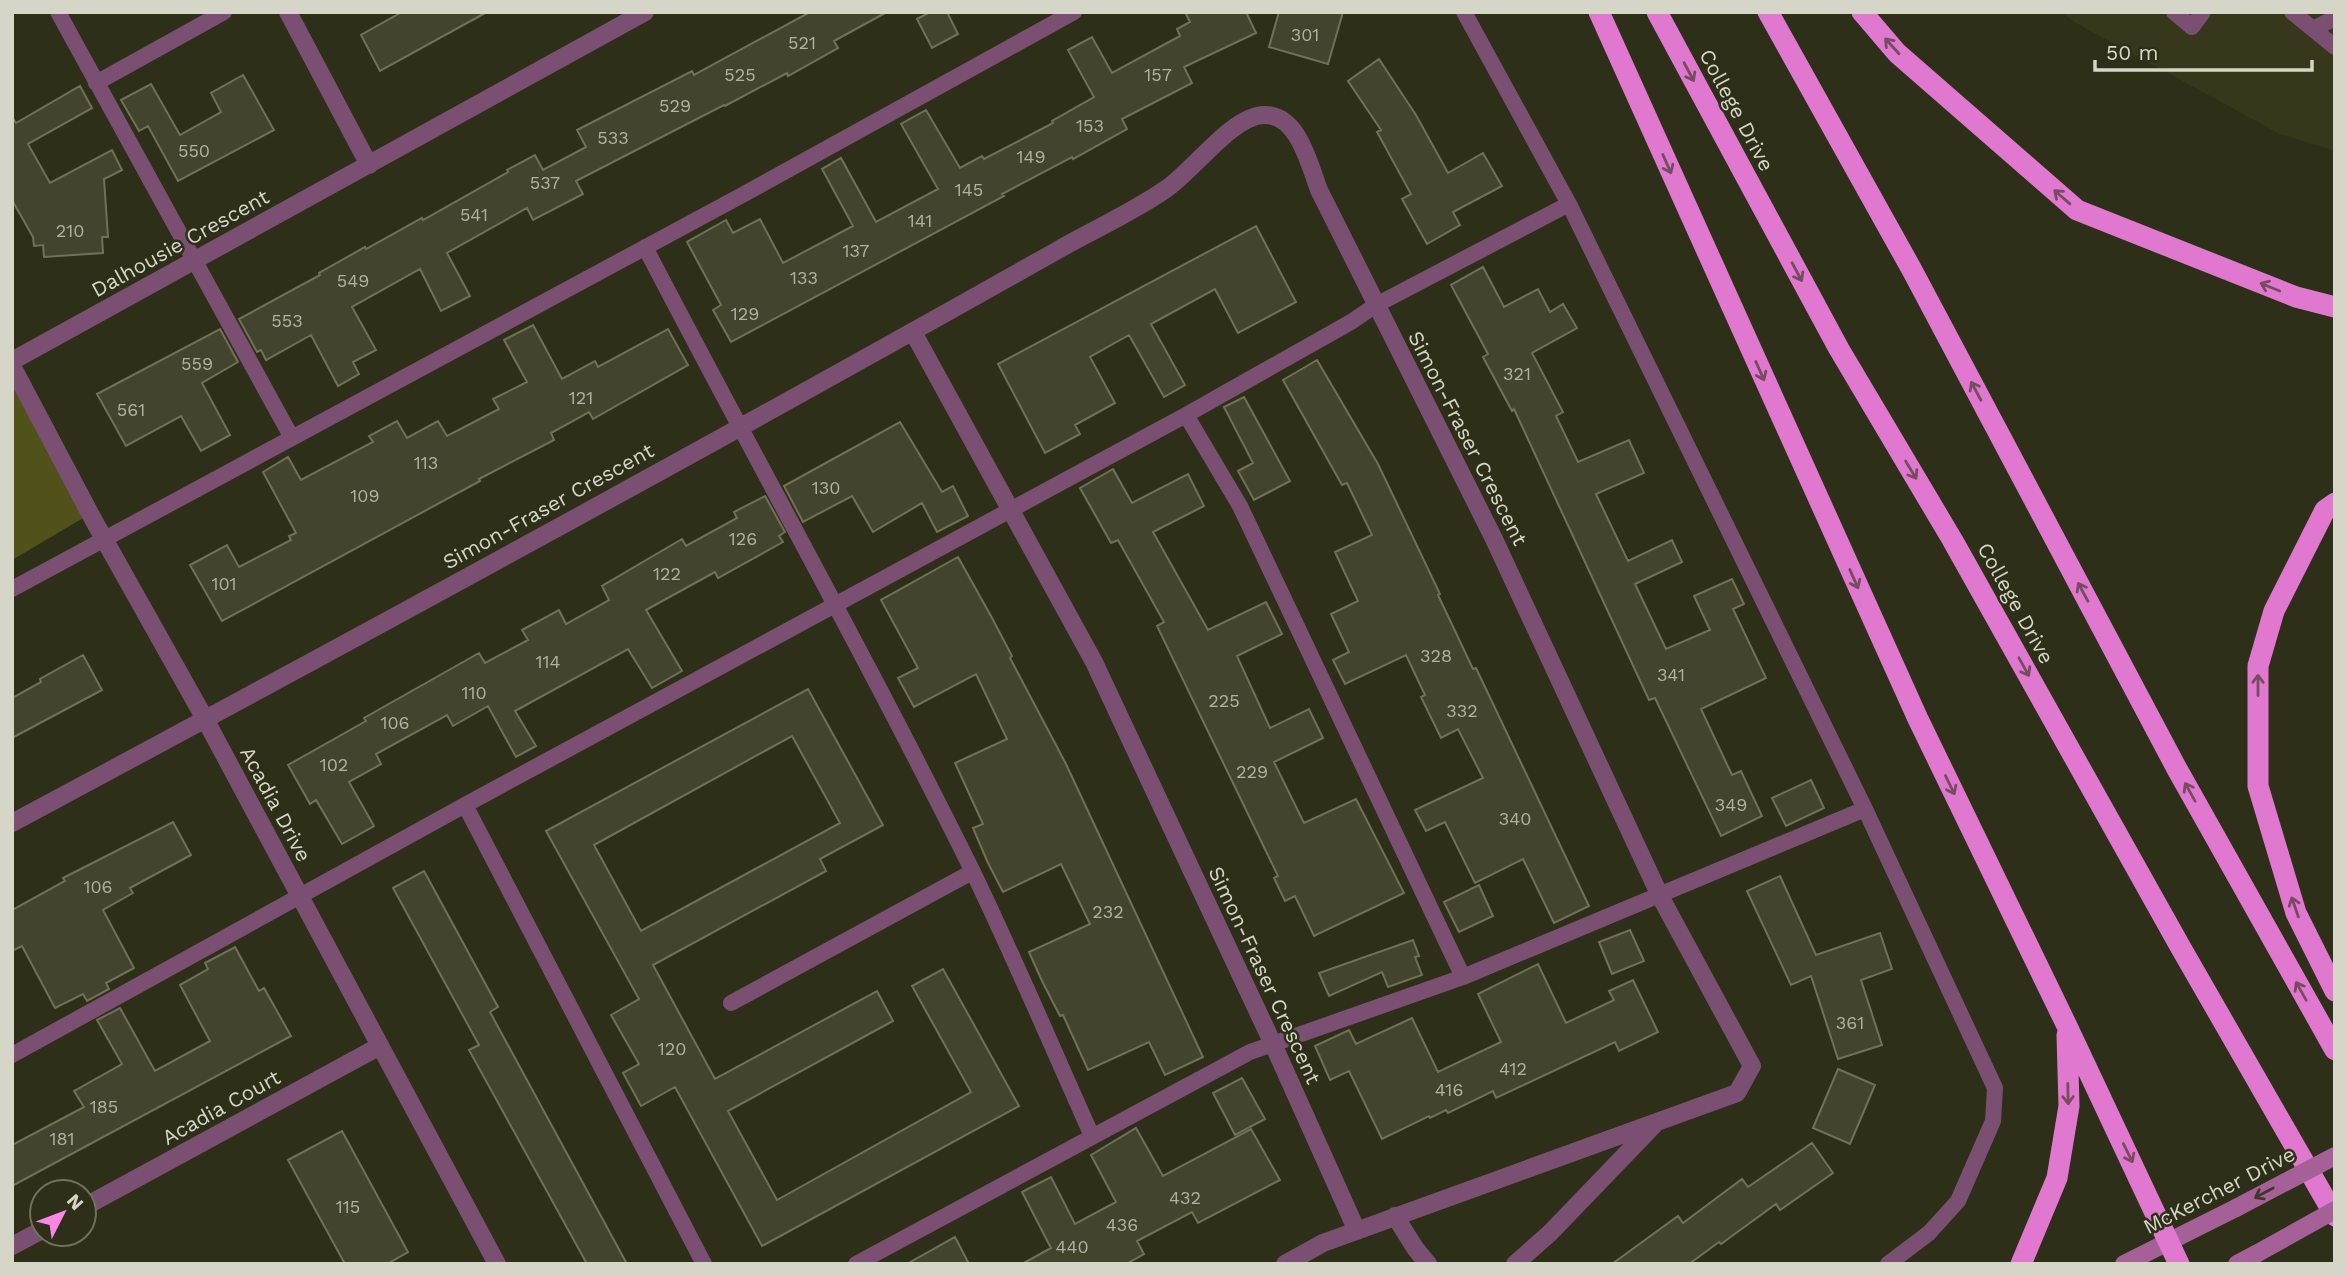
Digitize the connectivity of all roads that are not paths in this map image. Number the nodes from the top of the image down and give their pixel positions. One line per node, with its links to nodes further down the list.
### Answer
1 (58, 12): 17 (lane)
2 (224, 12): 17 (lane)
3 (288, 12): 18 (street)
4 (645, 12): 18 (street, Dalhousie Crescent)
5 (1074, 12): 20 (lane)
6 (1464, 12): 19 (lane)
7 (1598, 12): 44 (highway, one-way to 44)
8 (1657, 12): 55 (highway, College Drive, one-way to 55)
9 (1768, 12): 47 (highway, one-way to 9)
10 (1862, 12): 23 (highway, one-way to 10)
11 (2174, 12): 12 (lane)
12 (2203, 12)
13 (2292, 12): 15 (lane)
14 (2335, 18): 15 (lane)
15 (2313, 29): 16 (lane)
16 (2335, 47)
17 (96, 83): 21 (lane)
18 (369, 165): 21 (street, Dalhousie Crescent)
19 (1569, 204): 22 (lane); 36 (lane)
20 (645, 247): 27 (lane); 28 (lane)
21 (194, 261): 25 (street, Dalhousie Crescent); 28 (lane)
22 (1376, 306): 24 (street, Simon-Fraser Crescent); 26 (lane); 39 (street, Simon-Fraser Crescent)
23 (2335, 307)
24 (913, 332): 27 (street, Simon-Fraser Crescent); 30 (street, Simon-Fraser Crescent)
25 (12, 363): 31 (street, Acadia Drive)
26 (1186, 415): 30 (lane); 41 (lane)
27 (739, 428): 33 (lane); 34 (street, Simon-Fraser Crescent)
28 (292, 438): 31 (lane)
29 (2335, 503): 42 (highway, one-way to 29)
30 (1010, 509): 33 (lane); 45 (street, Simon-Fraser Crescent)
31 (105, 540): 32 (lane); 34 (street, Acadia Drive)
32 (12, 589)
33 (835, 606): 35 (lane); 38 (lane)
34 (205, 719): 37 (street, Simon-Fraser Crescent); 40 (street, Acadia Drive)
35 (465, 805): 40 (lane); 61 (lane)
36 (1865, 809): 39 (lane); 66 (lane)
37 (12, 823)
38 (972, 872): 43 (lane); 50 (lane)
39 (1660, 895): 41 (lane); 49 (street, Simon-Fraser Crescent)
40 (300, 897): 46 (street, Acadia Drive); 48 (lane)
41 (1463, 977): 45 (lane)
42 (2335, 991)
43 (731, 1003)
44 (2067, 1026): 58 (highway, one-way to 58); 67 (highway, one-way to 67)
45 (1273, 1044): 50 (lane); 56 (street, Simon-Fraser Crescent)
46 (380, 1046): 52 (street, Acadia Court); 60 (street, Acadia Drive)
47 (2335, 1050)
48 (12, 1055)
49 (1657, 1122): 54 (street, Simon-Fraser Crescent); 65 (street, Simon-Fraser Crescent)
50 (1092, 1136): 62 (lane)
51 (2335, 1156): 58 (main road, McKercher Drive, one-way to 58, bridge)
52 (98, 1199)
53 (2335, 1210): 70 (main road, bridge)
54 (1395, 1216): 56 (street, Simon-Fraser Crescent); 64 (street)
55 (2335, 1216)
56 (1357, 1231): 63 (street, Simon-Fraser Crescent)
57 (28, 1237): 59 (street)
58 (2169, 1240): 68 (main road, McKercher Drive); 69 (highway)
59 (12, 1246)
60 (497, 1264)
61 (704, 1264)
62 (856, 1264)
63 (1285, 1264)
64 (1428, 1264)
65 (1515, 1264)
66 (1888, 1264)
67 (2021, 1264)
68 (2124, 1264)
69 (2179, 1264)
70 (2237, 1264)

